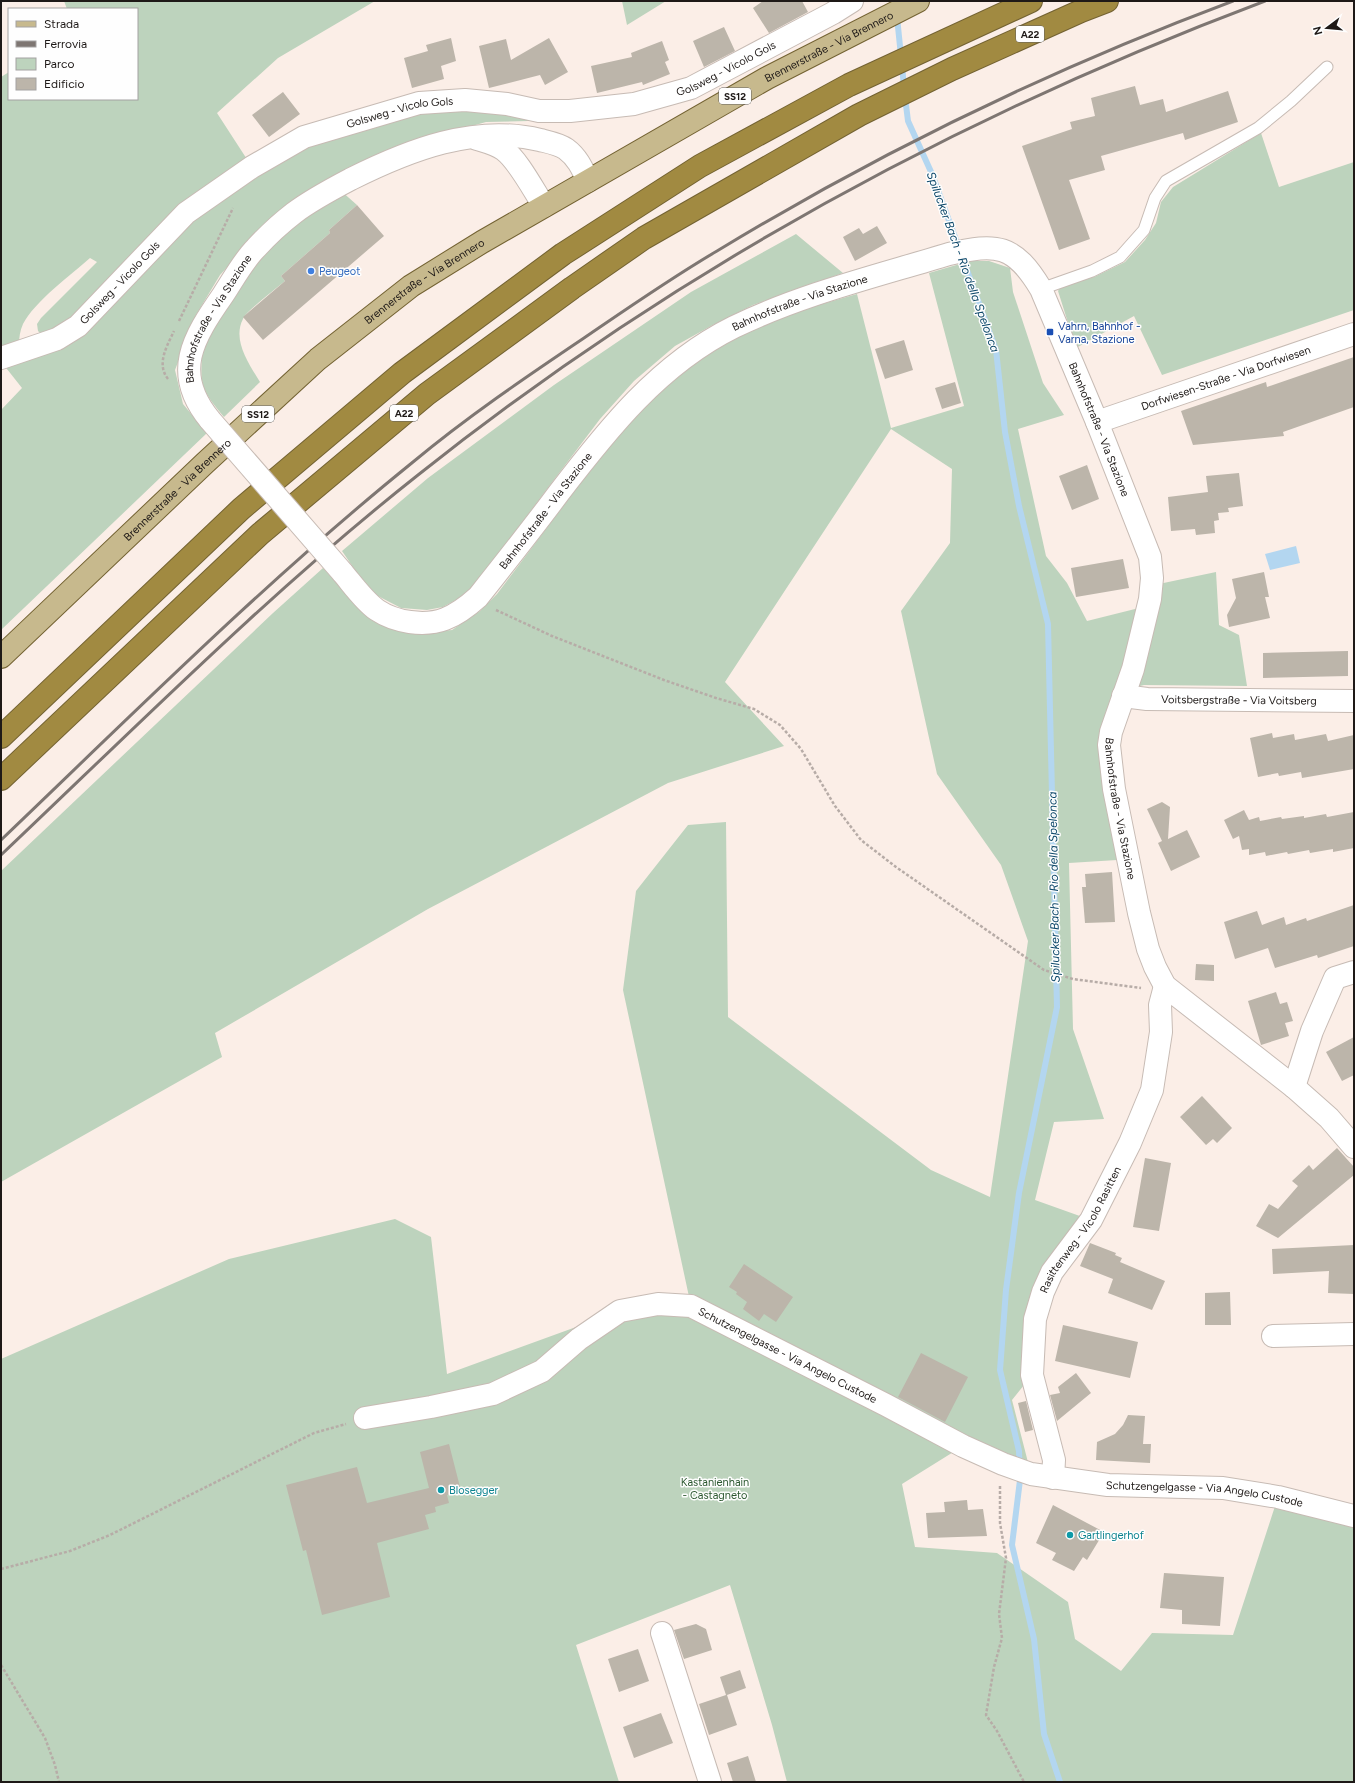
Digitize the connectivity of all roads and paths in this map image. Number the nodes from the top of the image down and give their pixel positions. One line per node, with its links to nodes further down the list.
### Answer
1 (852, 1): 9 (street, Golsweg - Vicolo Gols)
2 (856, 1): 6 (street)
3 (918, 1): 6 (main road, Brennerstraße - Via Brennero / SS12)
4 (1031, 1): 21 (highway, A22)
5 (1108, 1): 22 (highway, A22)
6 (861, 31): 10 (main road, Brennerstraße - Via Brennero / SS12)
7 (1327, 67): 12 (lane)
8 (468, 137): 10 (street, Bahnhofstraße - Via Stazione); 11 (street, Bahnhofstraße - Via Stazione); 15 (street, Bahnhofstraße - Via Stazione)
9 (236, 178): 14 (street, Golsweg - Vicolo Gols); 15 (path)
10 (588, 181): 11 (main road, Brennerstraße - Via Brennero / SS12)
11 (544, 206): 18 (main road, Brennerstraße - Via Brennero / SS12)
12 (1041, 288): 16 (street, Bahnhofstraße - Via Stazione); 17 (street, Bahnhofstraße - Via Stazione)
13 (1354, 334): 16 (street, Dorfwiesen-Straße - Via Dorfwiesen)
14 (1, 358)
15 (189, 383): 17 (street, Bahnhofstraße - Via Stazione, bridge)
16 (1097, 422): 19 (street, Bahnhofstraße - Via Stazione)
17 (478, 597): 24 (path)
18 (1, 658)
19 (1123, 696): 20 (street, Voitsbergstraße - Via Voitsberg); 24 (street, Bahnhofstraße - Via Stazione)
20 (1354, 701)
21 (1, 737)
22 (1, 779)
23 (1354, 972): 25 (street)
24 (1165, 986): 25 (street, Bahnhofstraße - Via Stazione); 31 (street, Rasittenweg - Vicolo Rasitten)
25 (1294, 1087): 26 (street, Bahnhofstraße - Via Stazione)
26 (1354, 1147)
27 (1354, 1334): 28 (street)
28 (1273, 1336)
29 (365, 1418): 30 (street, Schutzengelgasse - Via Angelo Custode); 33 (path)
30 (1005, 1465): 31 (street, Schutzengelgasse - Via Angelo Custode); 38 (path)
31 (1053, 1478): 32 (street, Schutzengelgasse - Via Angelo Custode)
32 (1354, 1516)
33 (1, 1569)
34 (662, 1633): 37 (street)
35 (1, 1665): 36 (path)
36 (59, 1782)
37 (710, 1782)
38 (1024, 1782)

